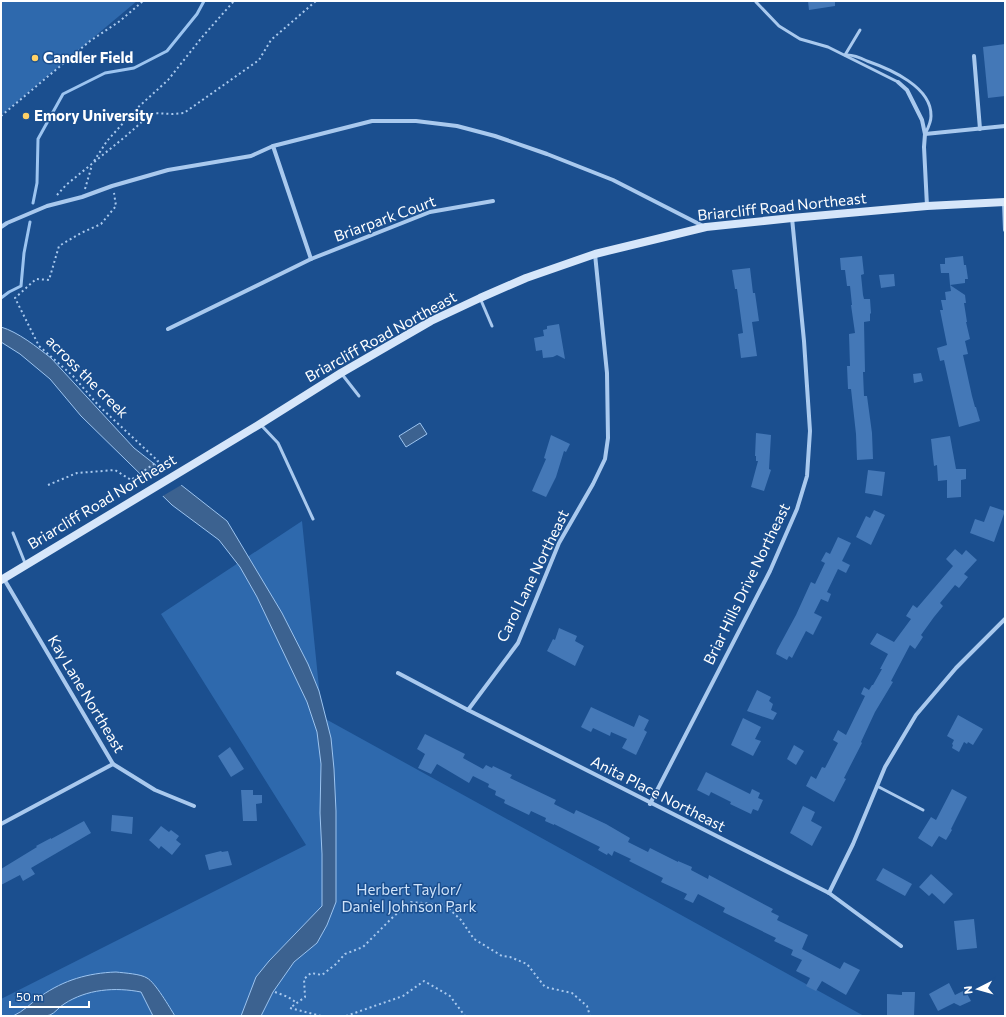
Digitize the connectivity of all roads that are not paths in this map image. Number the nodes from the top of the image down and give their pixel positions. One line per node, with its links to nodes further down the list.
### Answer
1 (756, 2): 3 (lane)
2 (860, 30): 3 (lane)
3 (845, 55): 5 (lane); 8 (lane)
4 (974, 56): 7 (street)
5 (898, 82): 8 (street)
6 (1005, 126): 7 (street)
7 (980, 129): 8 (street)
8 (925, 134): 12 (street)
9 (273, 146): 14 (street); 15 (street); 18 (street)
10 (493, 202): 18 (street, Briarpark Court)
11 (1004, 202): 12 (main road, Briarcliff Road Northeast); 16 (street)
12 (928, 206): 13 (main road, Briarcliff Road Northeast)
13 (792, 218): 15 (main road, Briarcliff Road Northeast); 34 (street, Briar Hills Drive Northeast)
14 (1, 227)
15 (706, 227): 17 (main road, Briarcliff Road Northeast)
16 (1005, 230)
17 (595, 254): 19 (main road, Briarcliff Road Northeast); 31 (street, Carol Lane Northeast)
18 (311, 259): 21 (street, Briarpark Court)
19 (480, 298): 20 (lane); 22 (main road, Briarcliff Road Northeast)
20 (492, 326)
21 (168, 329)
22 (340, 373): 23 (lane); 24 (main road, Briarcliff Road Northeast)
23 (359, 396)
24 (260, 424): 25 (lane); 27 (main road, Briarcliff Road Northeast)
25 (313, 519)
26 (13, 533): 27 (lane)
27 (26, 565): 28 (main road, Briarcliff Road Northeast)
28 (2, 579): 32 (street, Kay Lane Northeast)
29 (1005, 619): 33 (street)
30 (398, 673): 31 (street, Anita Place Northeast)
31 (468, 710): 34 (street, Anita Place Northeast)
32 (113, 764): 35 (street, Kay Lane Northeast); 37 (street)
33 (877, 786): 36 (lane); 38 (street)
34 (650, 804): 38 (street, Anita Place Northeast)
35 (194, 806)
36 (923, 810)
37 (1, 824)
38 (829, 893): 39 (street, Anita Place Northeast)
39 (900, 946)

